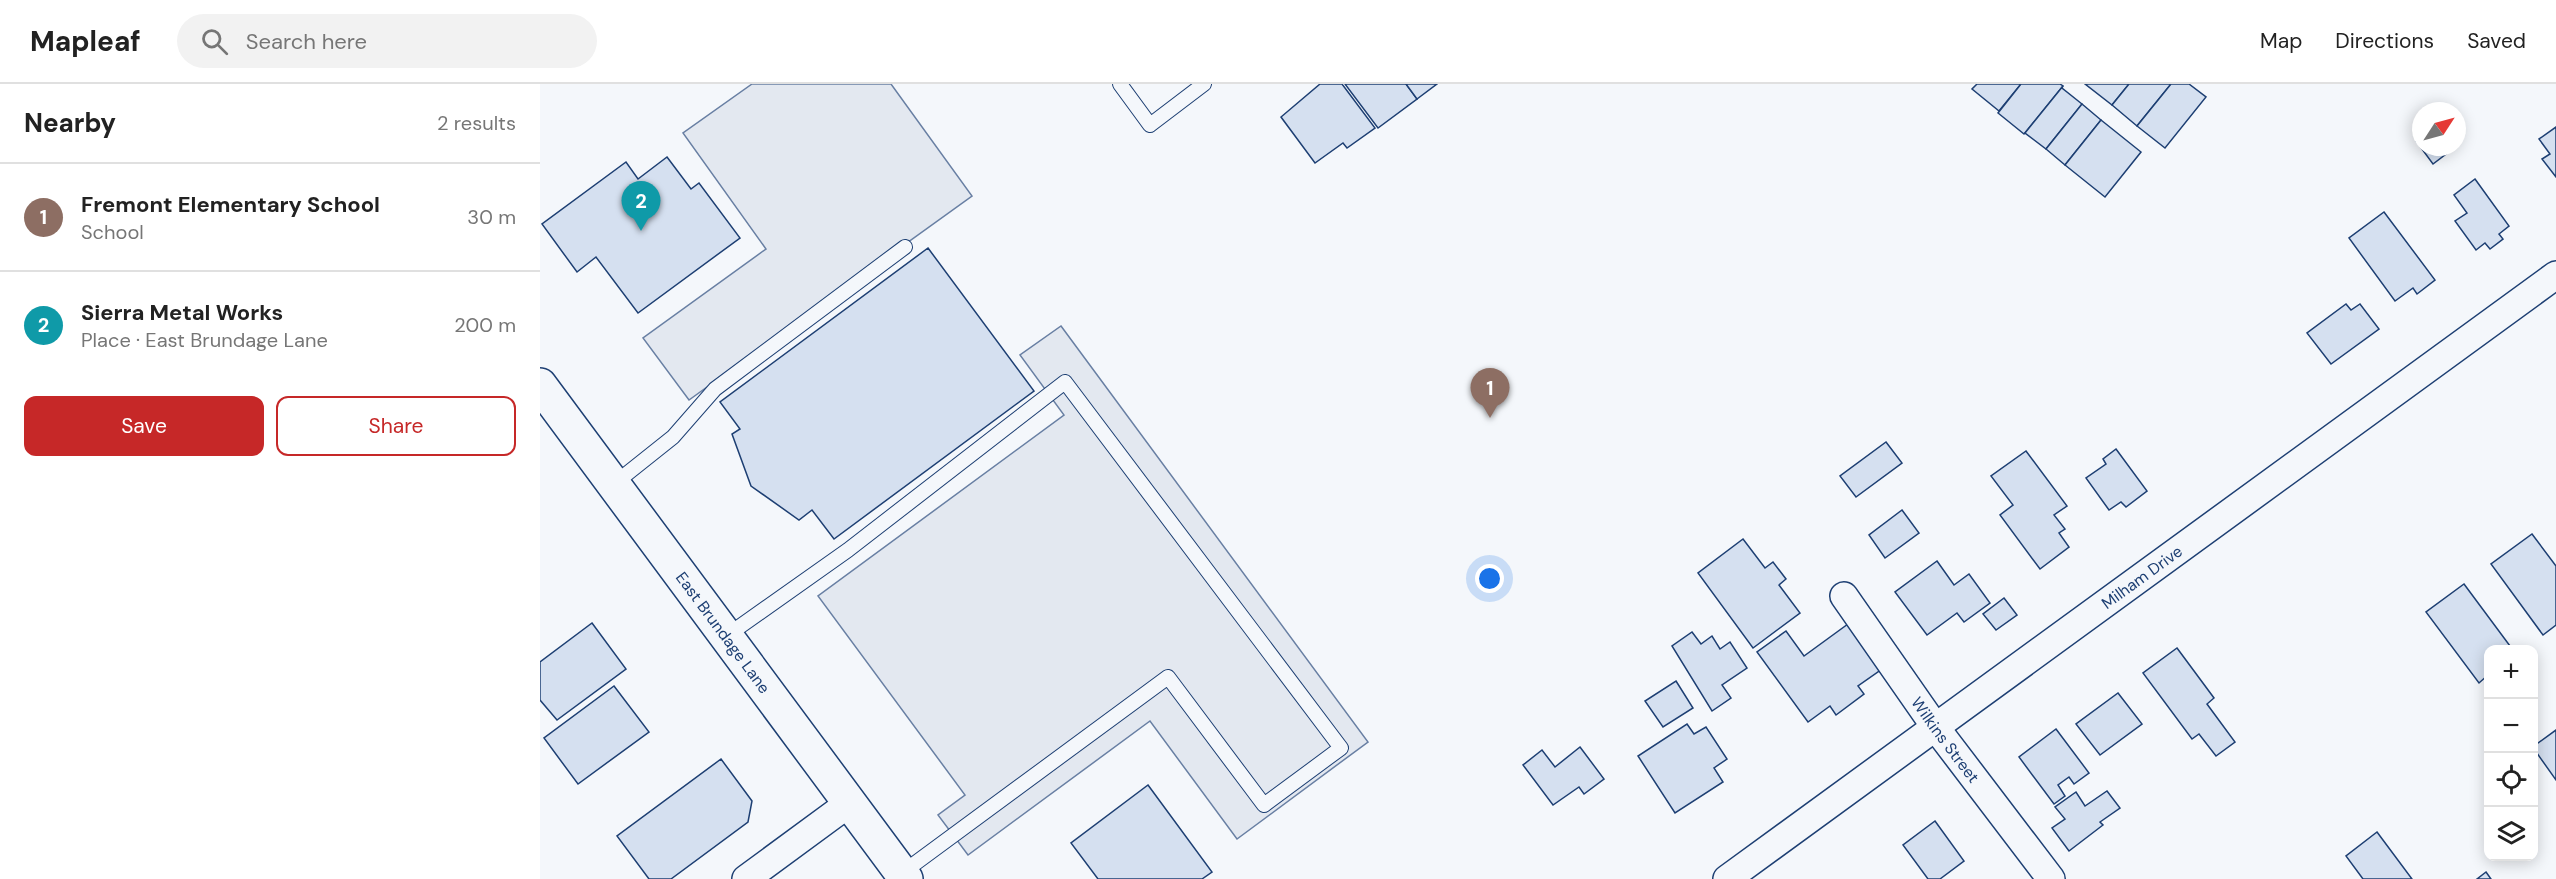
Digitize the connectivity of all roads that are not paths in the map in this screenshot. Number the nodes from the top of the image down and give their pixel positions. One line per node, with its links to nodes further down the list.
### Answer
1 (1120, 84): 2 (lane)
2 (1204, 84)
3 (905, 247): 6 (lane)
4 (2556, 275): 9 (street, Milham Drive)
5 (540, 385): 6 (main road, East Brundage Lane)
6 (614, 484): 8 (main road, East Brundage Lane)
7 (1844, 596): 9 (street, Wilkins Street)
8 (725, 637): 10 (main road, East Brundage Lane); 11 (lane)
9 (1936, 728): 13 (street, Milham Drive); 14 (street, Wilkins Street)
10 (848, 804): 11 (main road, East Brundage Lane); 12 (street)
11 (904, 876)
12 (746, 879)
13 (1727, 879)
14 (2051, 879)

